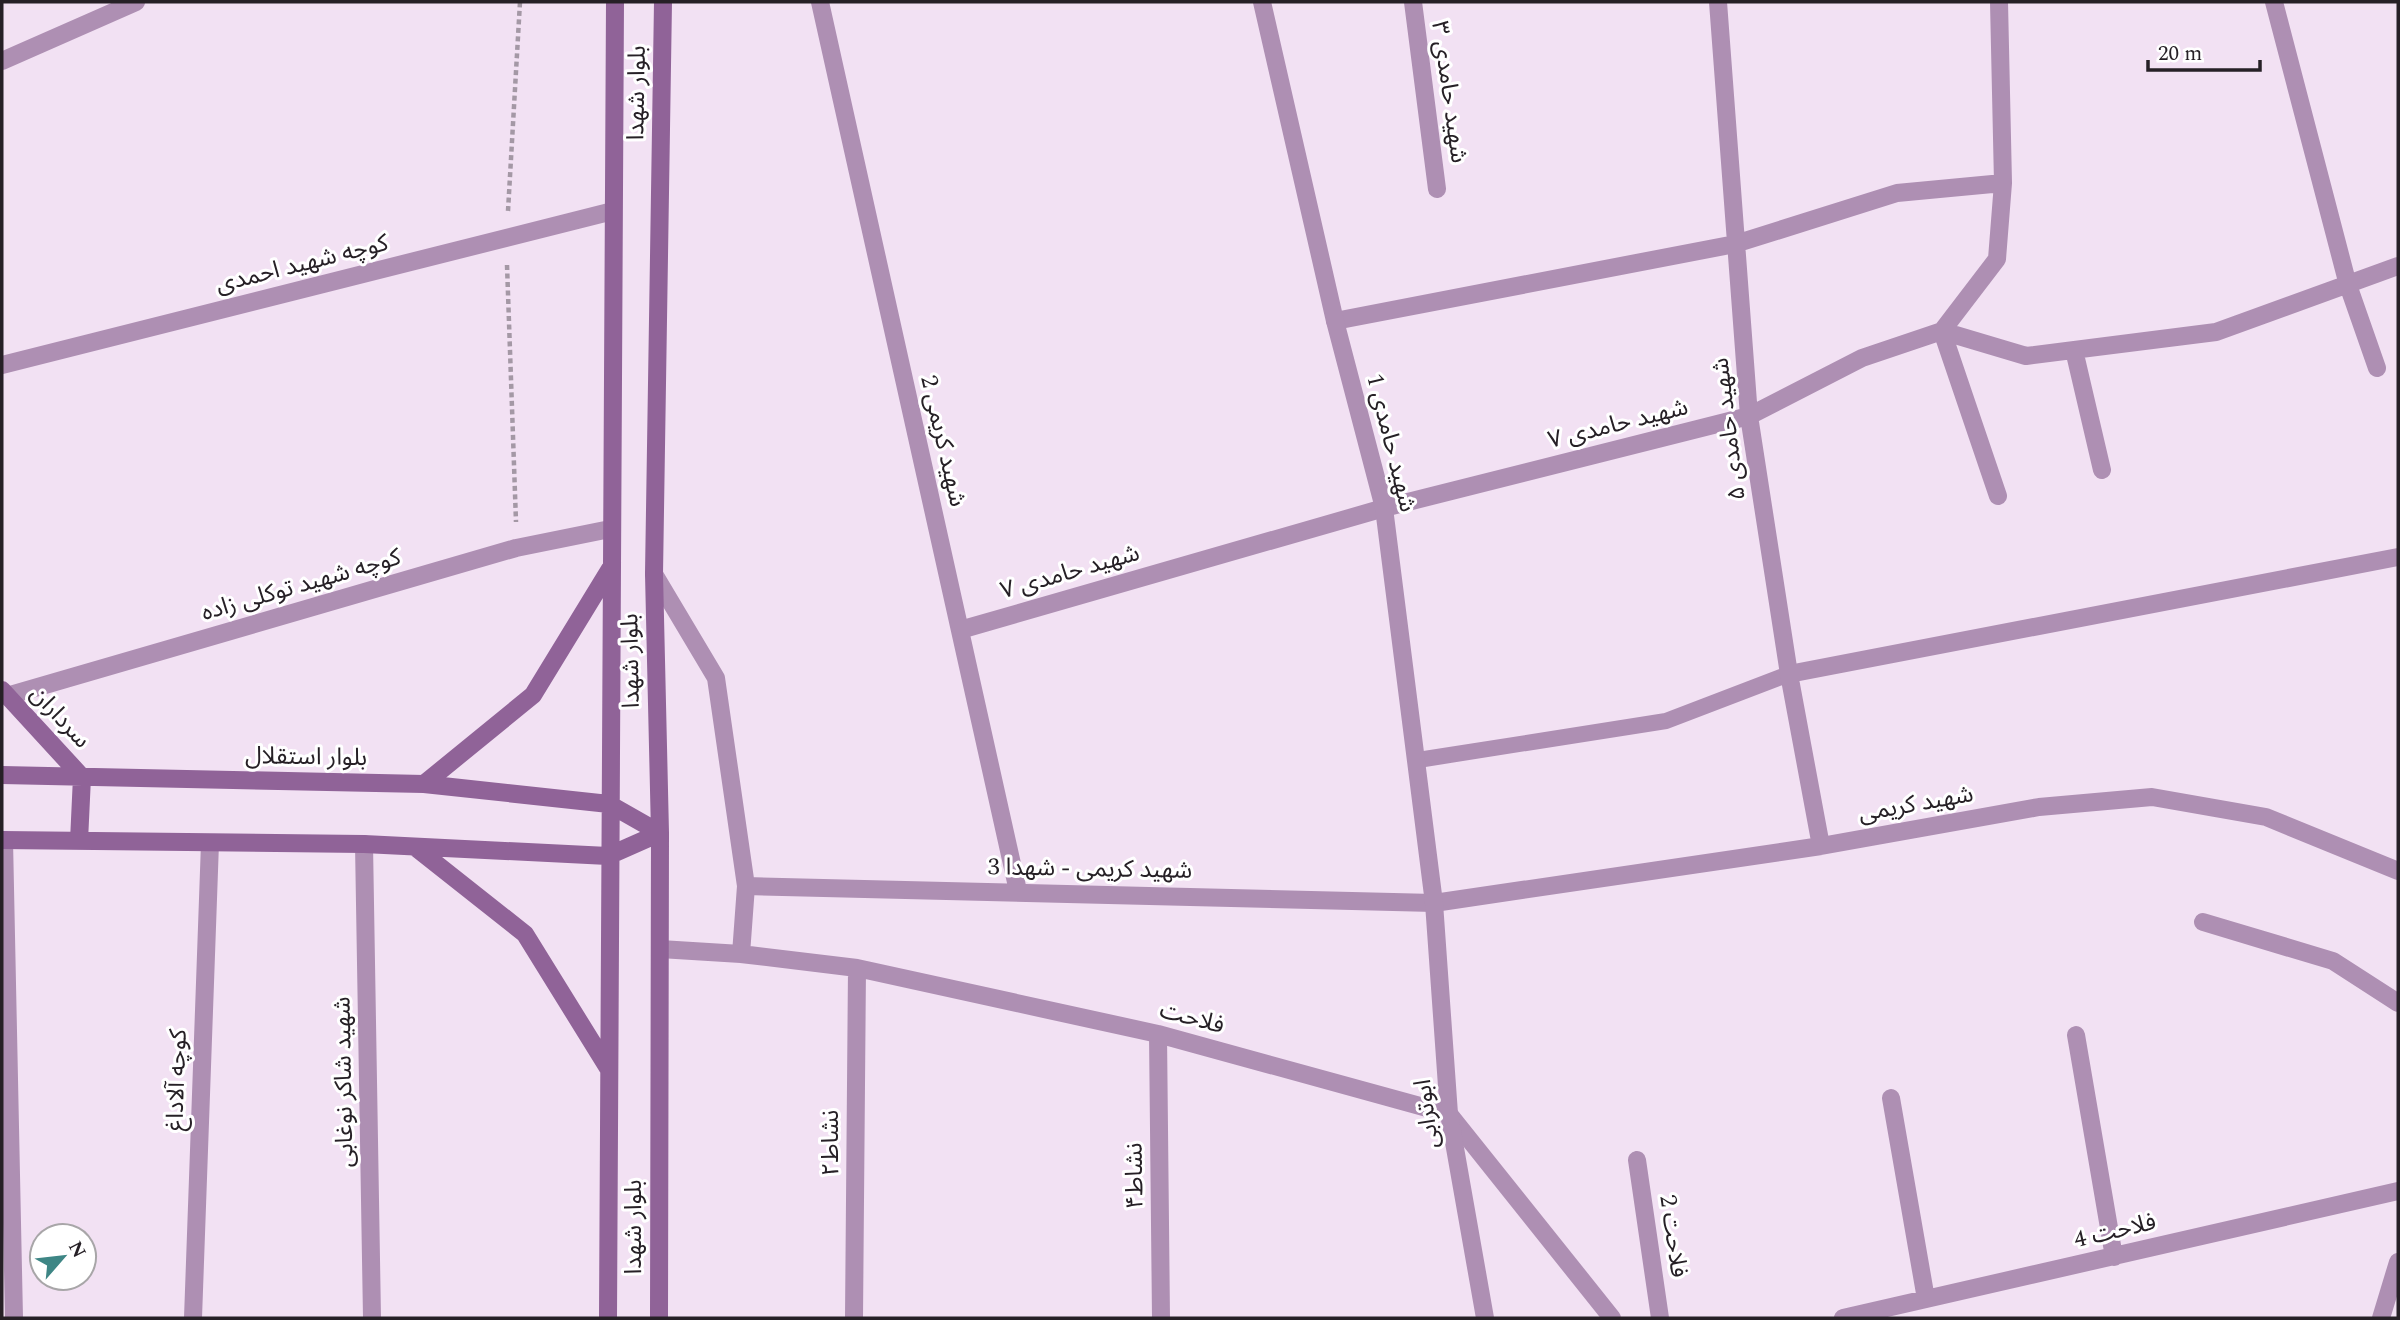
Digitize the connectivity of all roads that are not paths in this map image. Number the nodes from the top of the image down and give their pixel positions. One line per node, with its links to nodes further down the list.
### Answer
1 (615, 2): 13 (main road, بلوار شهدا)
2 (663, 2): 29 (main road, بلوار شهدا)
3 (820, 2): 30 (street, شهيد کريمی 2)
4 (1262, 2): 17 (street, شهيد حامدی 1)
5 (1413, 2): 12 (street, شهید حامدی ۳)
6 (1718, 2): 14 (street, شهید حامدی ۵)
7 (1999, 2): 11 (street)
8 (2274, 2): 16 (street)
9 (126, 3): 10 (street)
10 (2, 61)
11 (2003, 183): 14 (street); 18 (street)
12 (1437, 189)
13 (613, 211): 20 (street, کوچه شهید احمدی); 26 (main road, بلوار شهدا)
14 (1735, 244): 17 (street); 22 (street, شهید حامدی ۵)
15 (2398, 266): 16 (street)
16 (2348, 285): 19 (street); 21 (street)
17 (1335, 321): 25 (street, شهيد حامدی 1)
18 (1942, 331): 19 (street); 22 (street, شهید حامدی ۷); 24 (street)
19 (2074, 350): 23 (street)
20 (2, 365)
21 (2377, 368)
22 (1749, 416): 25 (street, شهید حامدی ۷); 31 (street, شهید حامدی ۵)
23 (2102, 470)
24 (1998, 496)
25 (1384, 508): 30 (street, شهید حامدی ۷); 33 (street, شهيد حامدی 1)
26 (610, 529): 28 (main road, بلوار شهدا); 32 (street, کوچه شهید توکلی زاده)
27 (2398, 557): 31 (street)
28 (610, 569): 36 (main road); 37 (main road, بلوار شهدا)
29 (654, 574): 38 (main road, بلوار شهدا); 47 (street)
30 (960, 629): 48 (street, شهيد کريمی 2)
31 (1789, 674): 33 (lane); 43 (street, شهید حامدی ۵)
32 (4, 693): 35 (main road, سرداران)
33 (1418, 760): 49 (street, شهيد حامدی 1)
34 (2, 775): 35 (main road, بلوار استقلال)
35 (82, 776): 36 (main road, بلوار استقلال); 40 (main road)
36 (424, 784): 37 (main road, بلوار استقلال)
37 (609, 804): 38 (main road); 45 (main road, بلوار شهدا)
38 (660, 833): 45 (main road); 51 (main road, بلوار شهدا)
39 (3, 840): 40 (main road); 65 (street)
40 (79, 841): 41 (main road)
41 (209, 843): 42 (main road); 66 (street, کوچه آلاداغ)
42 (364, 844): 44 (main road); 67 (street, شهید شاکر نوغابی)
43 (1821, 846): 46 (street, شهید کریمی); 49 (street, شهید کریمی)
44 (415, 847): 45 (main road); 57 (main road)
45 (608, 856): 57 (main road, بلوار شهدا)
46 (2398, 870)
47 (746, 886): 48 (street, شهيد کريمی - شهدا 3); 52 (street)
48 (1018, 891): 49 (street, شهيد کريمی - شهدا 3)
49 (1434, 903): 59 (street, ابوترابی)
50 (2203, 922): 54 (street)
51 (660, 949): 52 (street, فلاحت); 69 (main road, بلوار شهدا)
52 (741, 954): 53 (street, فلاحت)
53 (857, 968): 55 (street, فلاحت); 70 (street, نشاط۲)
54 (2398, 1003)
55 (1158, 1034): 59 (street, فلاحت); 71 (street, نشاط۴)
56 (2076, 1035): 62 (street)
57 (608, 1068): 68 (main road, بلوار شهدا)
58 (1891, 1098): 64 (street)
59 (1449, 1114): 72 (street, ابوترابی); 73 (street)
60 (1637, 1160): 74 (street, فلاحت 2)
61 (2398, 1191): 62 (street, فلاحت 4)
62 (2114, 1257): 64 (street, فلاحت 4)
63 (2398, 1262): 76 (street)
64 (1926, 1299): 75 (street, فلاحت 4)
65 (15, 1318)
66 (193, 1318)
67 (372, 1318)
68 (608, 1318)
69 (659, 1318)
70 (854, 1318)
71 (1161, 1318)
72 (1485, 1318)
73 (1612, 1318)
74 (1660, 1318)
75 (1843, 1318)
76 (2381, 1318)

